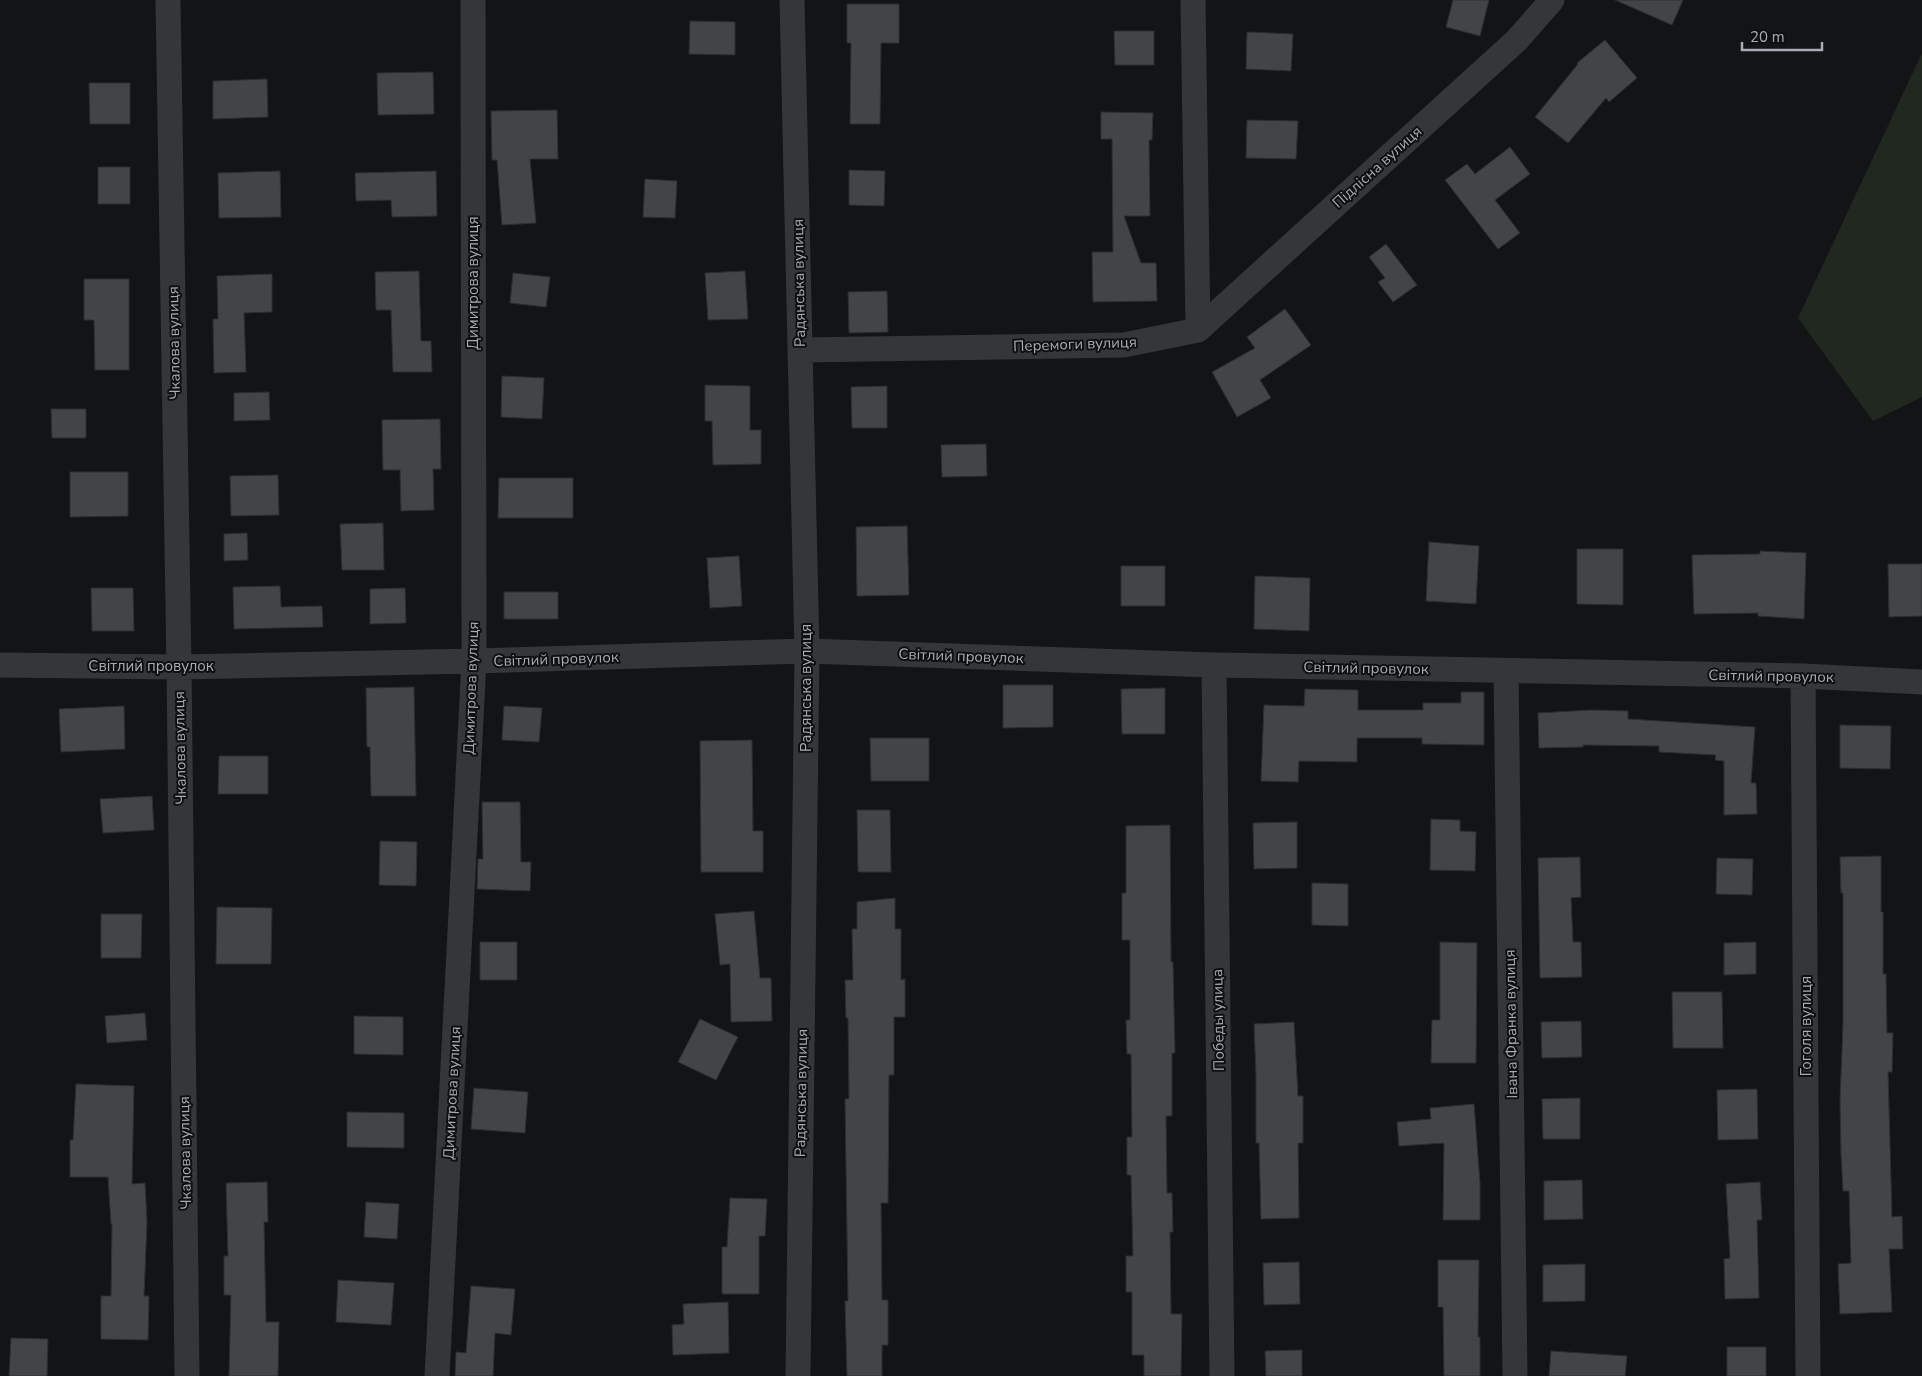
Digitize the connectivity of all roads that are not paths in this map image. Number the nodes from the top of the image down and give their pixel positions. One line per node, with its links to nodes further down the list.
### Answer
1 (168, 0): 12 (street, Чкалова вулиця)
2 (473, 0): 9 (street, Димитрова вулиця)
3 (792, 0): 7 (street, Радянська вулиця)
4 (1192, 0): 6 (street)
5 (1552, 0): 6 (street, Підлісна вулиця)
6 (1198, 330): 7 (street, Перемоги вулиця)
7 (800, 350): 8 (street, Радянська вулиця)
8 (806, 651): 9 (street, Світлий провулок); 10 (street, Світлий провулок); 18 (street, Радянська вулиця)
9 (474, 661): 12 (street, Світлий провулок); 17 (street, Димитрова вулиця)
10 (1214, 664): 13 (street, Світлий провулок); 19 (street, Победы улица)
11 (0, 665): 12 (street, Світлий провулок)
12 (179, 668): 16 (street, Чкалова вулиця)
13 (1506, 671): 14 (street, Світлий провулок); 20 (street, Івана Франка вулиця)
14 (1803, 676): 15 (street, Світлий провулок); 21 (street, Гоголя вулиця)
15 (1922, 682)
16 (187, 1376)
17 (437, 1376)
18 (798, 1376)
19 (1222, 1376)
20 (1515, 1376)
21 (1808, 1376)

